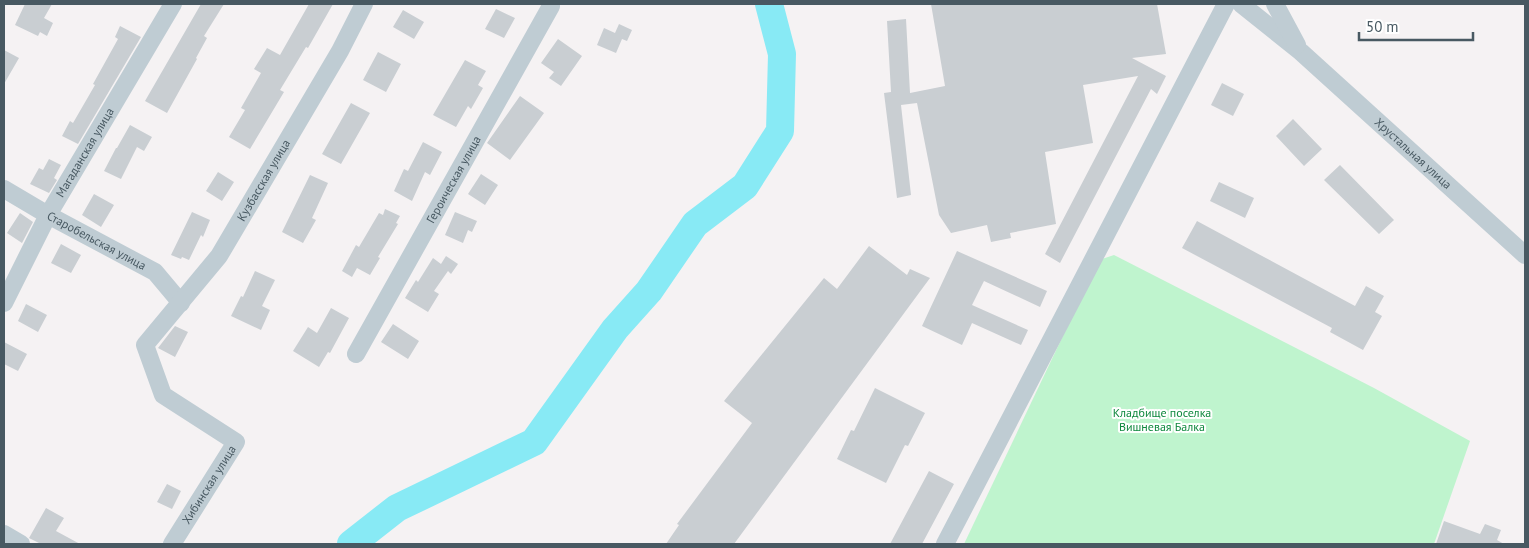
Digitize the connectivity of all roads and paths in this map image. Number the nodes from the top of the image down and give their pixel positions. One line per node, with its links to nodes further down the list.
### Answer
1 (173, 4): 9 (street, Магаданская улица)
2 (364, 4): 12 (street, Кузбасская улица)
3 (1226, 4): 18 (street)
4 (1241, 4): 7 (street, Хрустальная улица)
5 (1276, 4): 7 (street, Хрустальная улица)
6 (551, 5): 14 (street, Героическая улица)
7 (1301, 52): 10 (street, Хрустальная улица)
8 (4, 189): 9 (street, Старобельская улица)
9 (48, 215): 11 (street, Магаданская улица); 12 (street, Старобельская улица)
10 (1525, 255)
11 (4, 303)
12 (181, 303): 13 (street, Кузбасская улица)
13 (145, 345): 17 (street, Хибинская улица)
14 (356, 354)
15 (4, 534): 16 (street)
16 (21, 544)
17 (172, 544)
18 (945, 544)

